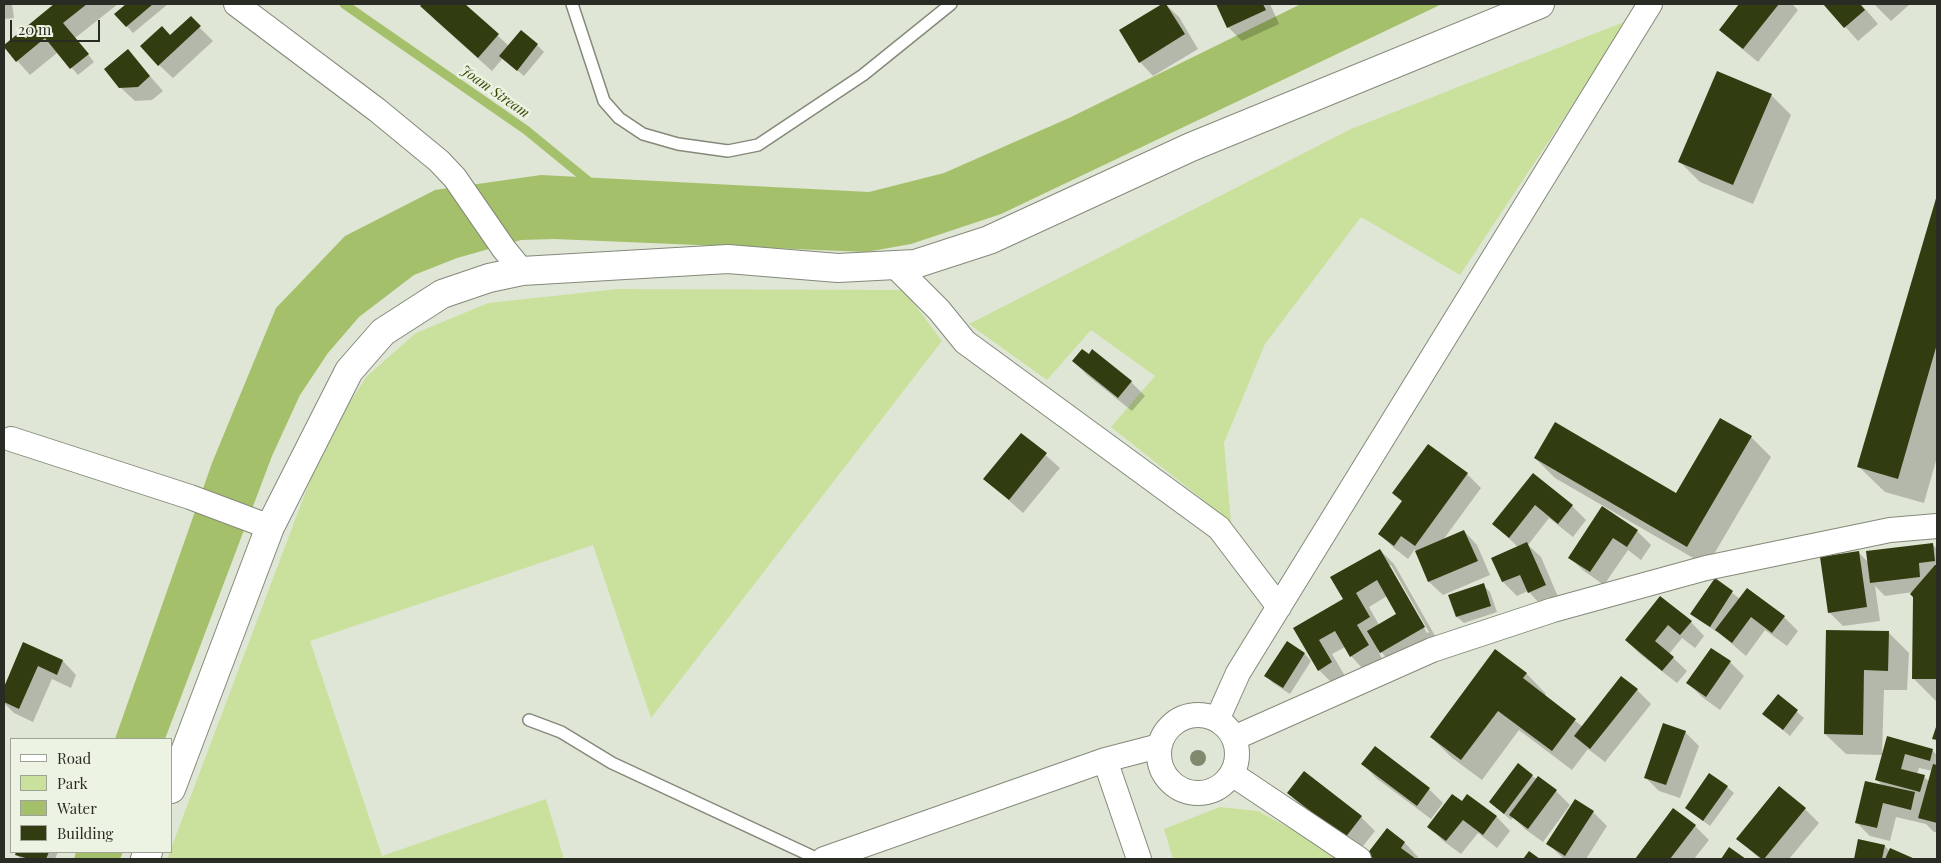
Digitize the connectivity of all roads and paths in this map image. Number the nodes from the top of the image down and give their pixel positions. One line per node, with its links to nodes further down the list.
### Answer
1 (236, 4): 7 (street)
2 (572, 4): 3 (lane)
3 (951, 4)
4 (1540, 4): 6 (street)
5 (1650, 4): 11 (street)
6 (894, 264): 7 (street); 11 (street)
7 (522, 271): 9 (street)
8 (6, 437): 9 (street)
9 (259, 522): 18 (street)
10 (1937, 526): 14 (street)
11 (1279, 607): 13 (street)
12 (529, 720): 19 (lane)
13 (1217, 720): 14 (street); 15 (street)
14 (1234, 738): 17 (street)
15 (1159, 746): 16 (street); 17 (street)
16 (1106, 760): 20 (street); 21 (street)
17 (1232, 774): 22 (street)
18 (172, 786)
19 (818, 859)
20 (824, 859)
21 (1139, 859)
22 (1359, 859)

